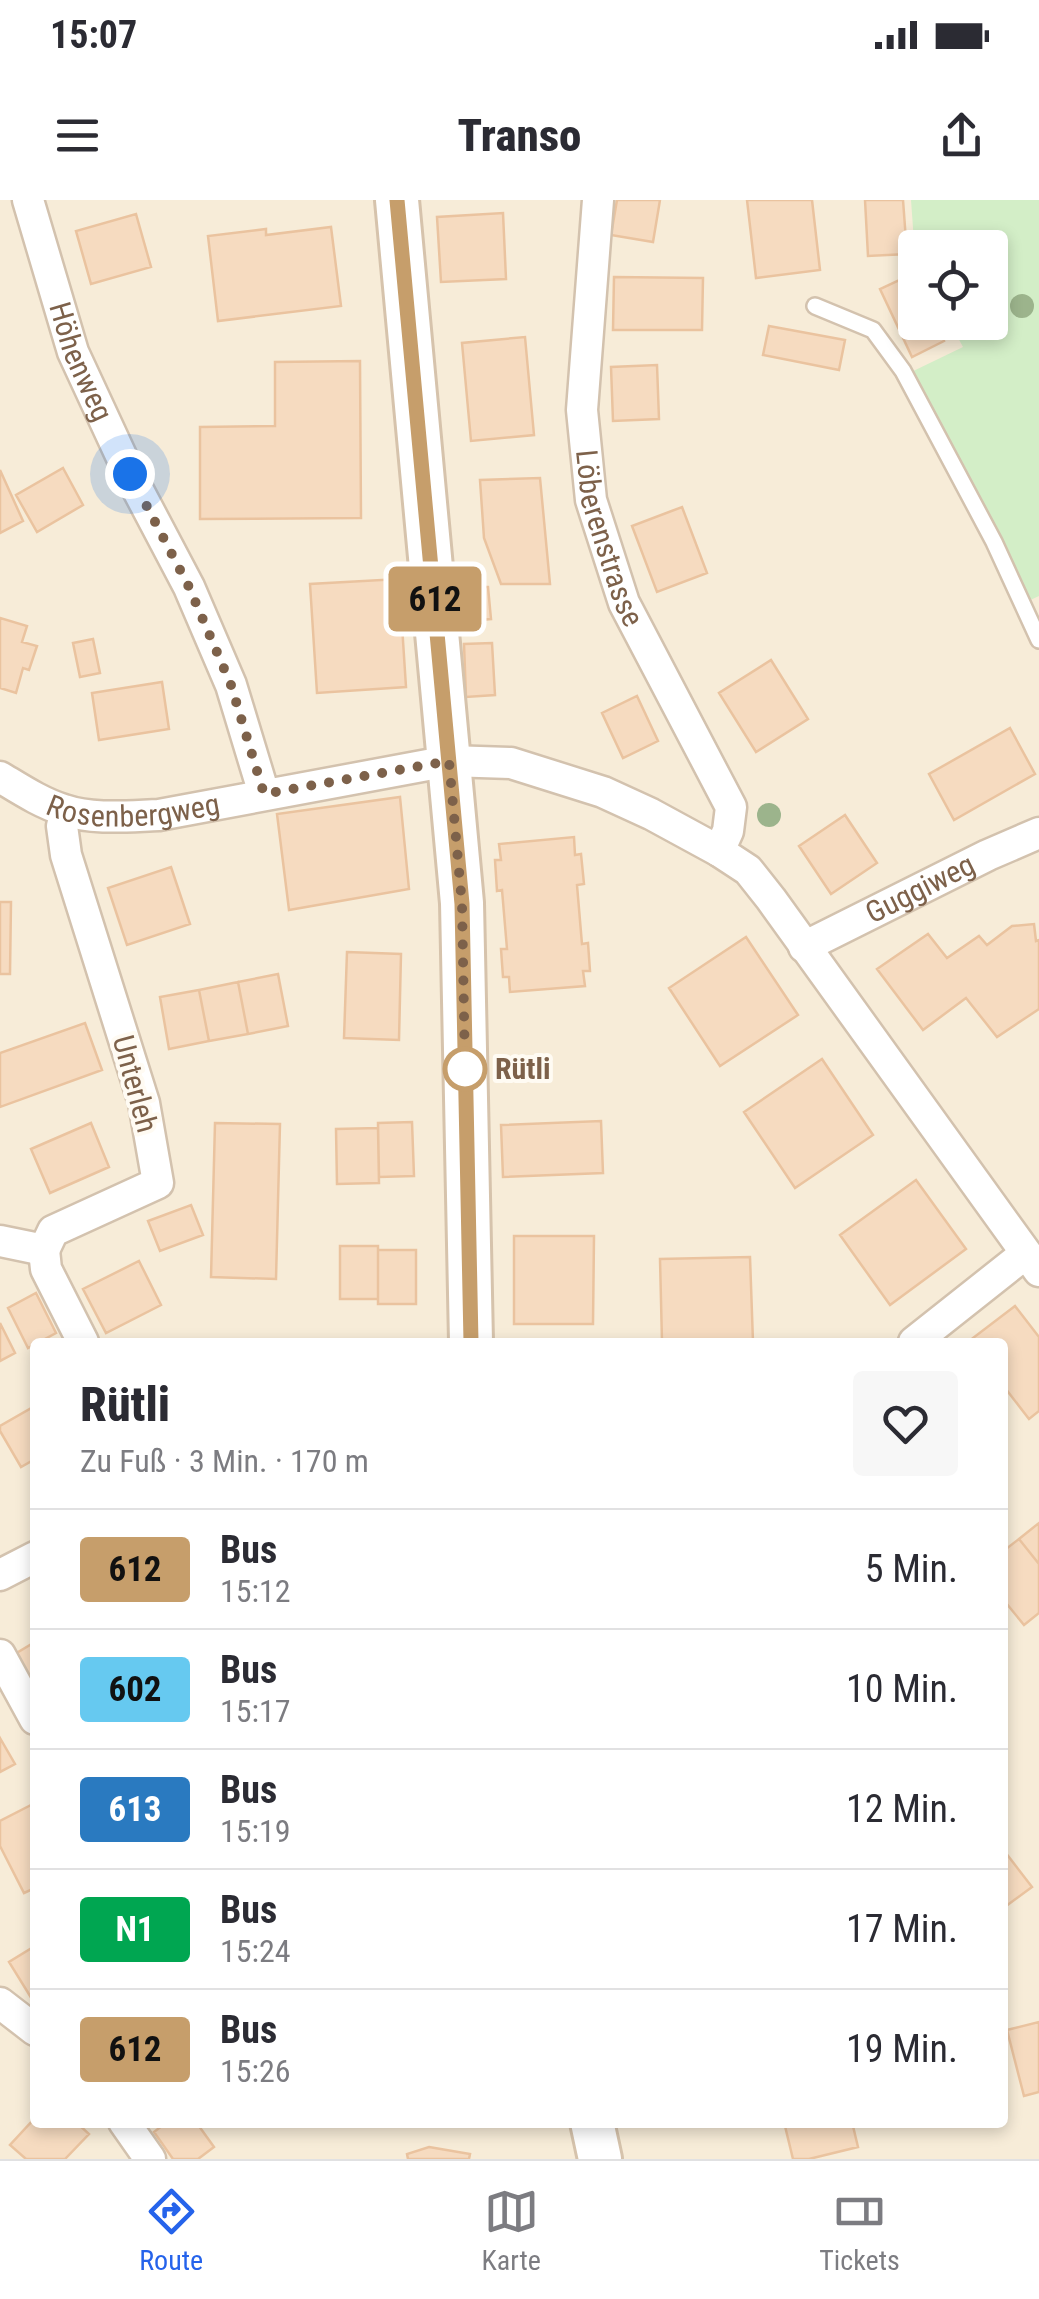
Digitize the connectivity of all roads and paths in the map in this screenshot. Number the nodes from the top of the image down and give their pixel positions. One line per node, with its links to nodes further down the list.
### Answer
1 (28, 200): 8 (street, Höhenweg)
2 (397, 200): 6 (main road)
3 (598, 200): 11 (street, Löberenstrasse)
4 (816, 306): 5 (lane)
5 (1039, 640)
6 (449, 761): 8 (street, Rosenbergweg); 11 (street); 17 (main road)
7 (0, 776): 9 (street, Rosenbergweg)
8 (264, 794): 9 (street, Rosenbergweg)
9 (66, 812): 14 (street, Unterleh)
10 (1039, 833): 12 (street, Guggiweg)
11 (720, 850): 12 (street)
12 (804, 947): 15 (street)
13 (0, 1241): 14 (street)
14 (44, 1250): 16 (street)
15 (1032, 1263): 18 (street)
16 (81, 1338)
17 (471, 1338)
18 (920, 1338)
19 (30, 1561): 20 (street)
20 (0, 1576)
21 (0, 1655): 22 (street)
22 (30, 1709)
23 (0, 2003): 24 (street)
24 (30, 2026)
25 (128, 2128): 27 (street)
26 (593, 2128): 28 (main road)
27 (150, 2159)
28 (600, 2159)

